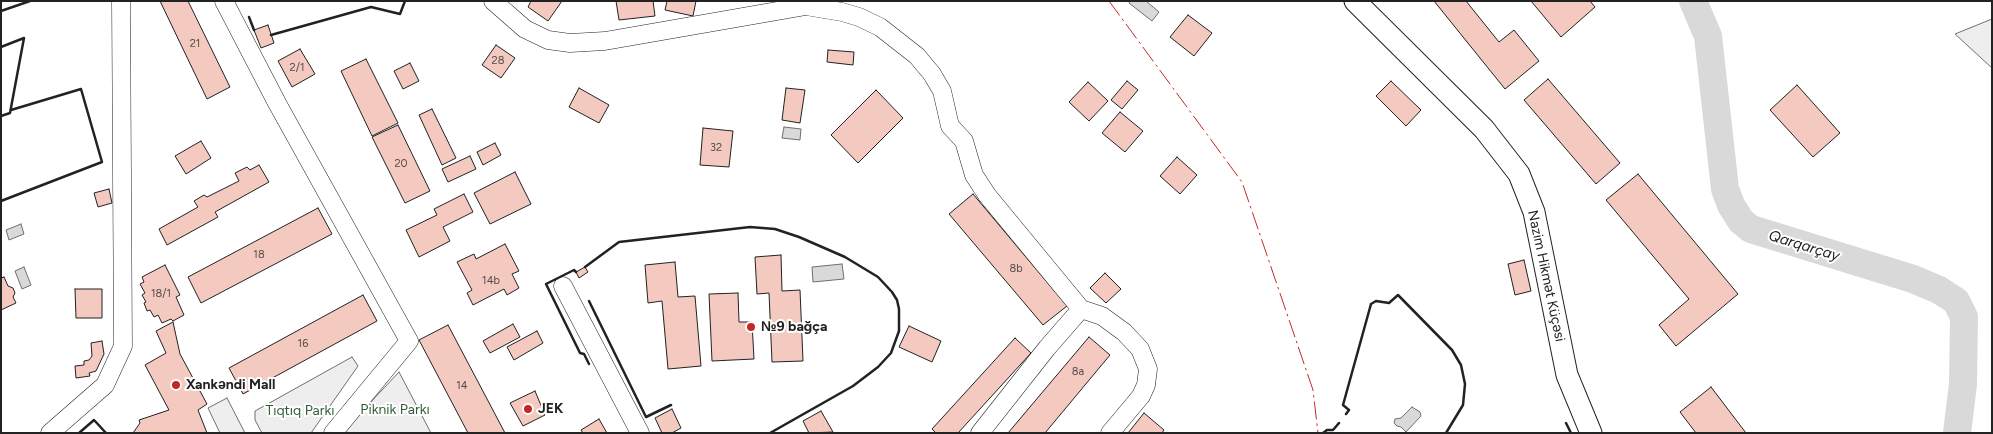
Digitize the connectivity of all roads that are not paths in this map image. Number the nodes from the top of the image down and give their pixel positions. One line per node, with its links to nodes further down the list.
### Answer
1 (120, 1): 7 (street)
2 (224, 1): 8 (street)
3 (494, 1): 6 (street)
4 (1355, 1): 12 (main road, Nazim Hikmət Küçəsi)
5 (563, 286): 9 (street)
6 (1081, 308): 10 (street); 11 (street)
7 (50, 433)
8 (333, 433)
9 (640, 433)
10 (980, 433)
11 (1110, 433)
12 (1591, 433)

